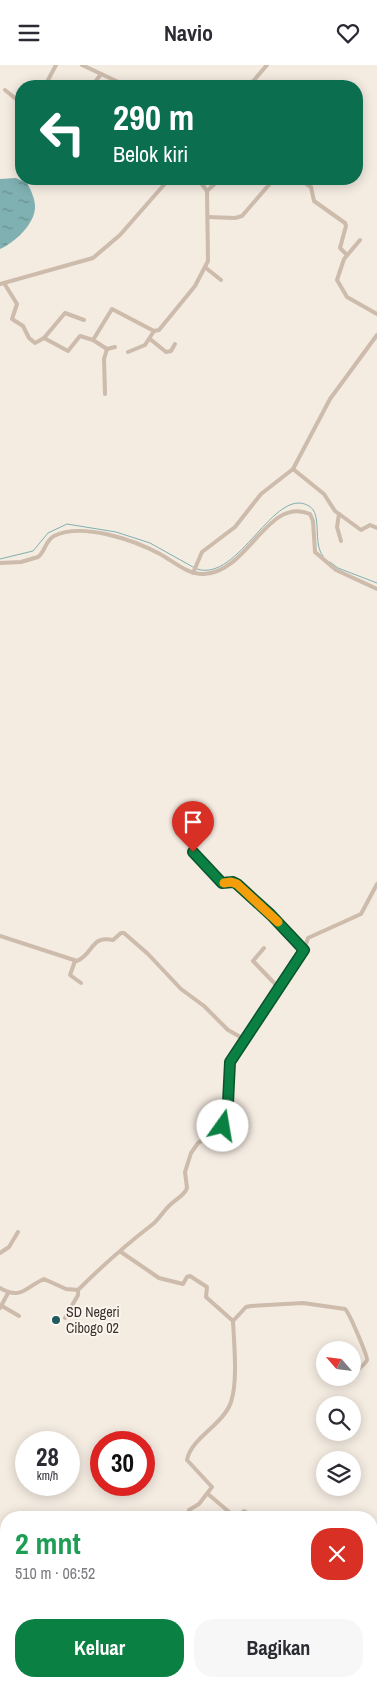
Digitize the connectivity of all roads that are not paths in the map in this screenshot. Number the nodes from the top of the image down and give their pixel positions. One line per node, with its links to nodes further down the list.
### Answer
1 (56, 65): 5 (street)
2 (82, 65): 4 (street)
3 (267, 65): 8 (street)
4 (102, 74): 6 (street); 7 (street)
5 (48, 80)
6 (97, 80)
7 (114, 80)
8 (254, 80)
9 (5, 90): 10 (street)
10 (15, 98)
11 (164, 185): 22 (street)
12 (202, 185): 16 (street)
13 (214, 185): 16 (street)
14 (269, 185): 17 (street)
15 (308, 185): 19 (street)
16 (207, 191): 17 (street)
17 (208, 217): 20 (street)
18 (360, 240): 19 (street)
19 (347, 255): 23 (street)
20 (206, 269): 21 (street); 25 (street)
21 (221, 280)
22 (2, 284): 27 (street)
23 (377, 314)
24 (84, 321): 27 (street)
25 (154, 331): 28 (street); 29 (street)
26 (377, 335): 35 (street)
27 (44, 338): 29 (street)
28 (150, 339): 30 (street); 33 (street)
29 (93, 340): 32 (street)
30 (176, 344)
31 (114, 347): 32 (street)
32 (107, 349): 34 (street)
33 (128, 353)
34 (106, 394)
35 (293, 469): 36 (street); 40 (street)
36 (339, 514): 37 (street); 38 (street)
37 (377, 528)
38 (341, 541)
39 (0, 563): 40 (street)
40 (193, 573): 41 (street)
41 (377, 589)
42 (193, 852): 46 (street)
43 (377, 884): 46 (street)
44 (0, 935): 47 (street)
45 (264, 948): 49 (street)
46 (304, 950): 49 (street)
47 (75, 961): 48 (street); 50 (street)
48 (81, 983)
49 (278, 987): 50 (street)
50 (244, 1039): 52 (street)
51 (18, 1232): 53 (street)
52 (121, 1252): 55 (street); 60 (street)
53 (0, 1253)
54 (0, 1289): 56 (street)
55 (78, 1290): 56 (street); 59 (street)
56 (8, 1293): 57 (street)
57 (1, 1307): 58 (street)
58 (19, 1316)
59 (65, 1318)
60 (233, 1321): 61 (street); 64 (street)
61 (360, 1341)
62 (361, 1343): 63 (street)
63 (361, 1366)
64 (208, 1494): 65 (street); 66 (street)
65 (189, 1511)
66 (229, 1511)

